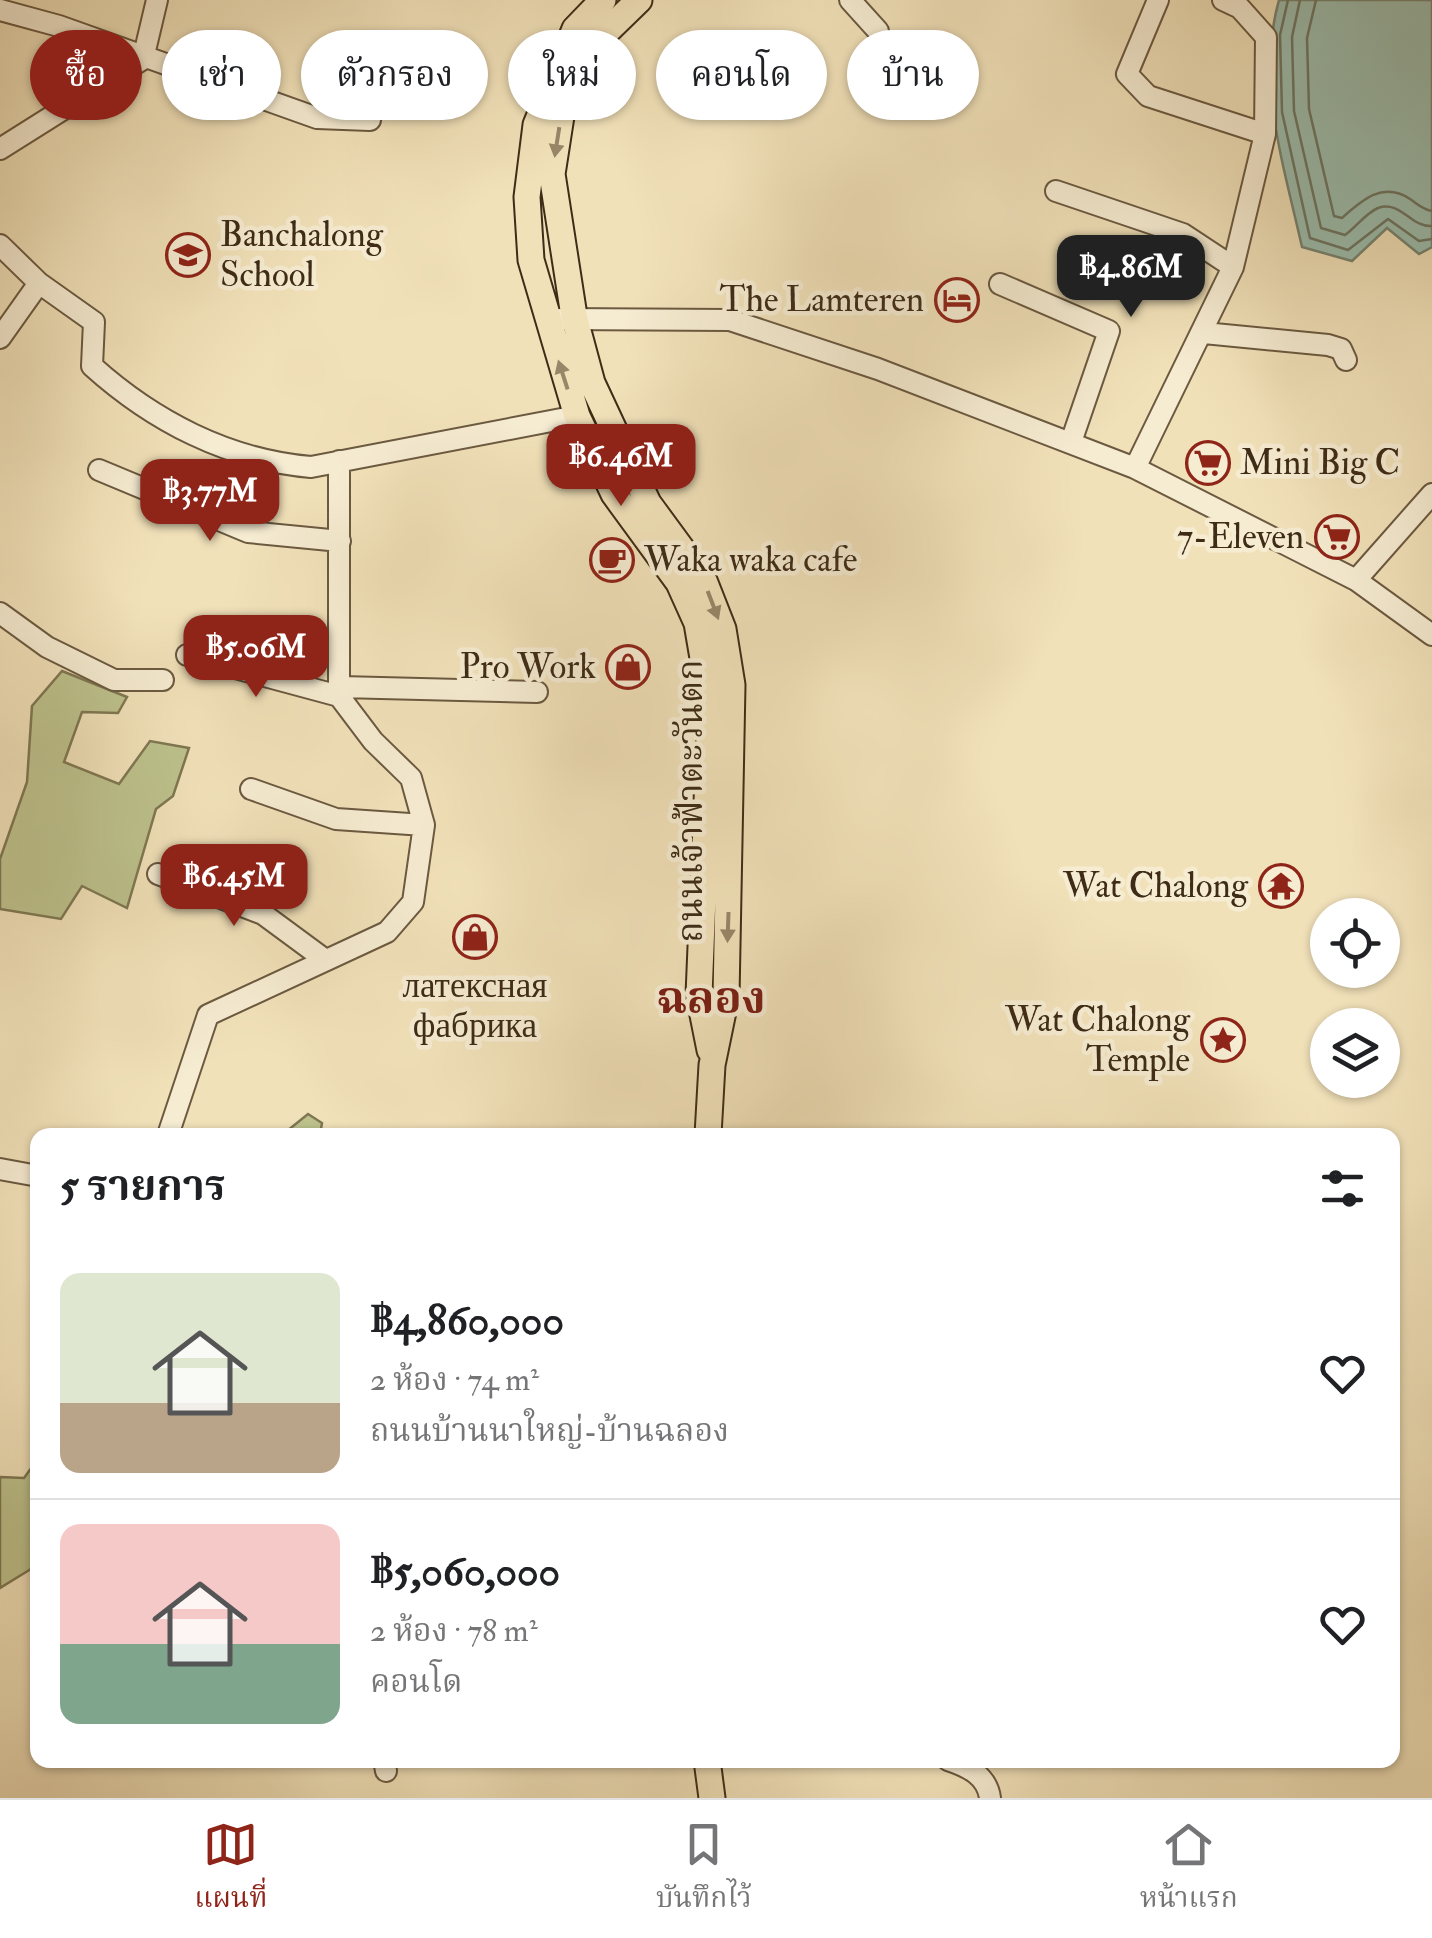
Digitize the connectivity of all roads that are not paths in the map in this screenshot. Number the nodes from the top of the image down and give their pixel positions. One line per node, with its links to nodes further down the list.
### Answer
1 (157, 0): 9 (street)
2 (602, 0): 18 (main road, ถนนเจ้าฟ้าตะวันตก)
3 (639, 0): 18 (main road, ถนนเจ้าฟ้าตะวันตก, one-way to 18)
4 (850, 0): 8 (street)
5 (1158, 0): 11 (street)
6 (1223, 0): 11 (street)
7 (0, 10): 9 (street)
8 (878, 30)
9 (143, 58): 10 (street); 12 (street)
10 (301, 112)
11 (1265, 134): 15 (street)
12 (0, 148)
13 (1056, 191): 15 (street)
14 (0, 245): 16 (street)
15 (1233, 266): 19 (street)
16 (39, 283): 20 (street); 24 (street)
17 (1000, 284): 23 (street)
18 (561, 319): 22 (main road, ถนนเจ้าฟ้าตะวันตก, one-way to 18); 23 (street); 37 (main road, ถนนเจ้าฟ้าตะวันตก, one-way to 37)
19 (1204, 332): 21 (street); 25 (street)
20 (0, 338)
21 (1346, 360)
22 (577, 416): 24 (street); 37 (main road, ถนนเจ้าฟ้าตะวันตก)
23 (1071, 442): 25 (street)
24 (339, 461): 28 (street)
25 (1136, 468): 29 (street)
26 (99, 470): 28 (street)
27 (1432, 494): 29 (street)
28 (340, 541): 34 (street)
29 (1356, 580): 31 (street)
30 (0, 613): 33 (street)
31 (1432, 634)
32 (187, 654): 34 (street)
33 (164, 680)
34 (340, 692): 35 (street); 38 (street)
35 (536, 692)
36 (251, 790): 38 (street)
37 (718, 816): 39 (main road, ถนนเจ้าฟ้าตะวันตก); 40 (main road, ถนนเจ้าฟ้าตะวันตก)
38 (424, 825): 42 (street)
39 (703, 868): 40 (main road); 43 (main road, ถนนเจ้าฟ้าตะวันตก)
40 (730, 873): 43 (main road, ถนนเจ้าฟ้าตะวันตก, one-way to 43)
41 (158, 874): 42 (street)
42 (324, 958): 44 (street)
43 (712, 1065): 45 (main road, ถนนเจ้าฟ้าตะวันตก)
44 (170, 1128)
45 (708, 1128)
46 (0, 1169): 47 (street)
47 (30, 1175)
48 (708, 1768): 50 (main road)
49 (965, 1768): 51 (street)
50 (712, 1798)
51 (990, 1798)

